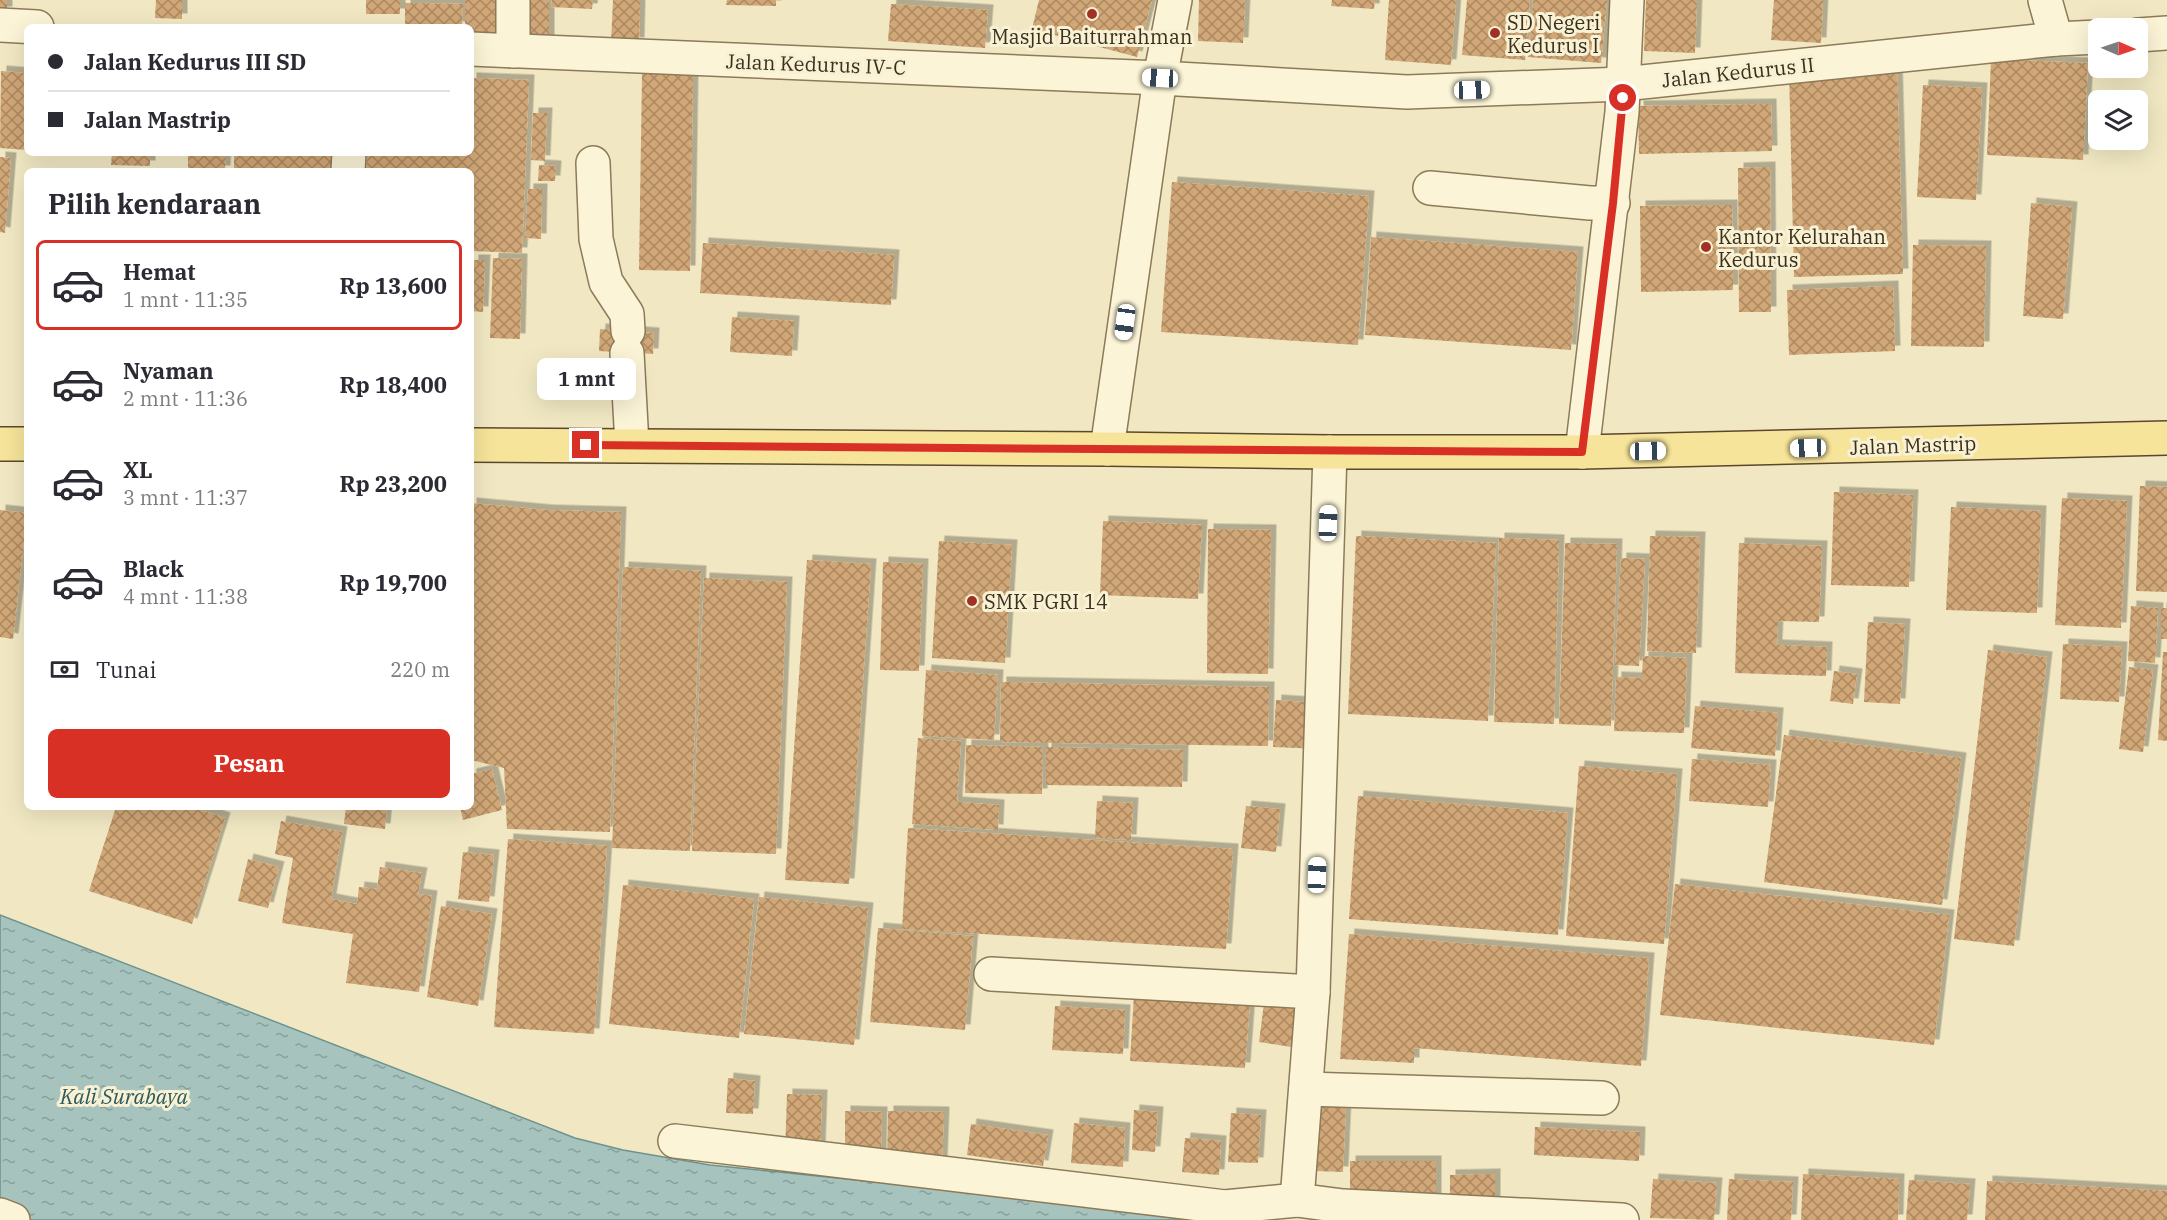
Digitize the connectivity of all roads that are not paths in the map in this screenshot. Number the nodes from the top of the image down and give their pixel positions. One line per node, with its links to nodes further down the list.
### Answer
1 (513, 0): 12 (street)
2 (1174, 0): 13 (street)
3 (1627, 0): 14 (street)
4 (2044, 0): 10 (street)
5 (0, 25): 6 (street)
6 (24, 26)
7 (2167, 33): 8 (street)
8 (2148, 34)
9 (2088, 37): 10 (street, Jalan Kedurus II)
10 (2056, 39): 14 (street, Jalan Kedurus II)
11 (474, 50): 12 (street, Jalan Kedurus IV-C)
12 (513, 51): 13 (street, Jalan Kedurus IV-C)
13 (1160, 78): 14 (street, Jalan Kedurus II); 23 (street)
14 (1623, 84): 17 (street)
15 (593, 163): 22 (street)
16 (1430, 188): 17 (street)
17 (1613, 203): 25 (street)
18 (2167, 438): 25 (main road, Jalan Mastrip)
19 (0, 444): 20 (main road)
20 (24, 444)
21 (474, 445): 22 (main road, Jalan Mastrip)
22 (632, 446): 23 (main road, Jalan Mastrip)
23 (1107, 449): 24 (main road, Jalan Mastrip)
24 (1330, 452): 25 (main road, Jalan Mastrip); 27 (street)
25 (1582, 452)
26 (991, 974): 27 (street)
27 (1313, 992): 28 (street)
28 (1306, 1089): 29 (street); 31 (street)
29 (1602, 1098)
30 (675, 1141): 31 (street)
31 (1297, 1200): 34 (street)
32 (0, 1215): 33 (street)
33 (13, 1220)
34 (1622, 1220)

